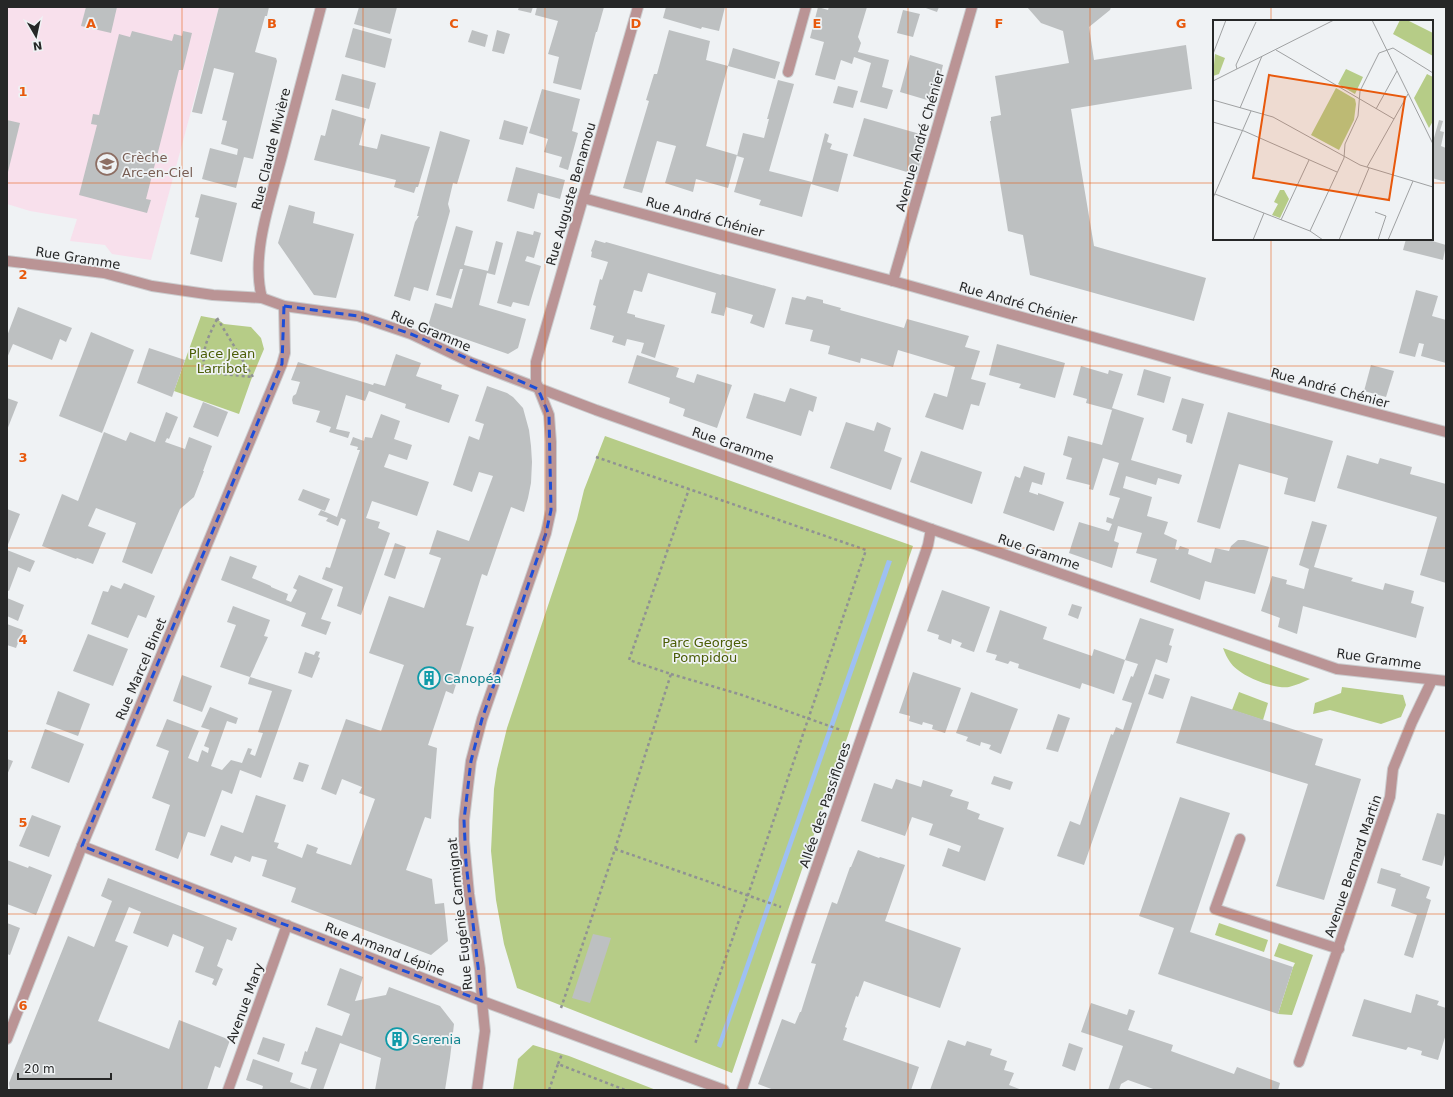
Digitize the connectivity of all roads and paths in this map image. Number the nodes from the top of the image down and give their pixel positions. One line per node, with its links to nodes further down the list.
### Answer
1 (321, 7): 9 (street, Rue Claude Mivière)
2 (638, 7): 6 (street, Rue Auguste Benamou)
3 (806, 7): 5 (street)
4 (972, 7): 8 (street, Avenue André Chénier)
5 (788, 72)
6 (583, 198): 8 (street, Rue André Chénier); 15 (street, Rue Auguste Benamou)
7 (7, 261): 9 (street, Rue Gramme)
8 (893, 282): 16 (street, Rue André Chénier)
9 (262, 298): 10 (street, Rue Gramme)
10 (284, 306): 14 (street, Rue Marcel Binet); 15 (street, Rue Gramme)
11 (218, 314): 12 (path)
12 (217, 319): 13 (path); 13 (path)
13 (253, 377): 14 (path)
14 (272, 387): 26 (street, Rue Marcel Binet)
15 (538, 389): 19 (street, Rue Gramme); 32 (street, Rue Eugénie Carmignat)
16 (1446, 432)
17 (596, 457): 18 (path)
18 (689, 489): 20 (path); 23 (path)
19 (932, 529): 21 (street, Rue Gramme); 42 (street, Allée des Passiflores)
20 (671, 674): 23 (path); 27 (path)
21 (1432, 680): 22 (street, Rue Gramme); 31 (street, Avenue Bernard Martin)
22 (1446, 681)
23 (808, 719): 24 (path); 28 (path)
24 (833, 728)
25 (1240, 839): 31 (street)
26 (82, 846): 30 (street, Rue Armand Lépine); 34 (street, Rue Marcel Binet)
27 (616, 849): 28 (path); 33 (path)
28 (748, 895): 29 (path); 35 (path)
29 (771, 904)
30 (287, 925): 32 (street, Rue Armand Lépine); 37 (street, Avenue Mary)
31 (1339, 949): 36 (street, Avenue Bernard Martin)
32 (482, 1001): 33 (street, Rue Armand Lépine); 38 (street, Rue Eugénie Carmignat)
33 (554, 1027): 41 (street, Rue Armand Lépine)
34 (7, 1039)
35 (694, 1044)
36 (1299, 1062)
37 (228, 1090)
38 (477, 1090)
39 (549, 1090): 40 (path)
40 (625, 1090)
41 (724, 1090)
42 (742, 1090)

